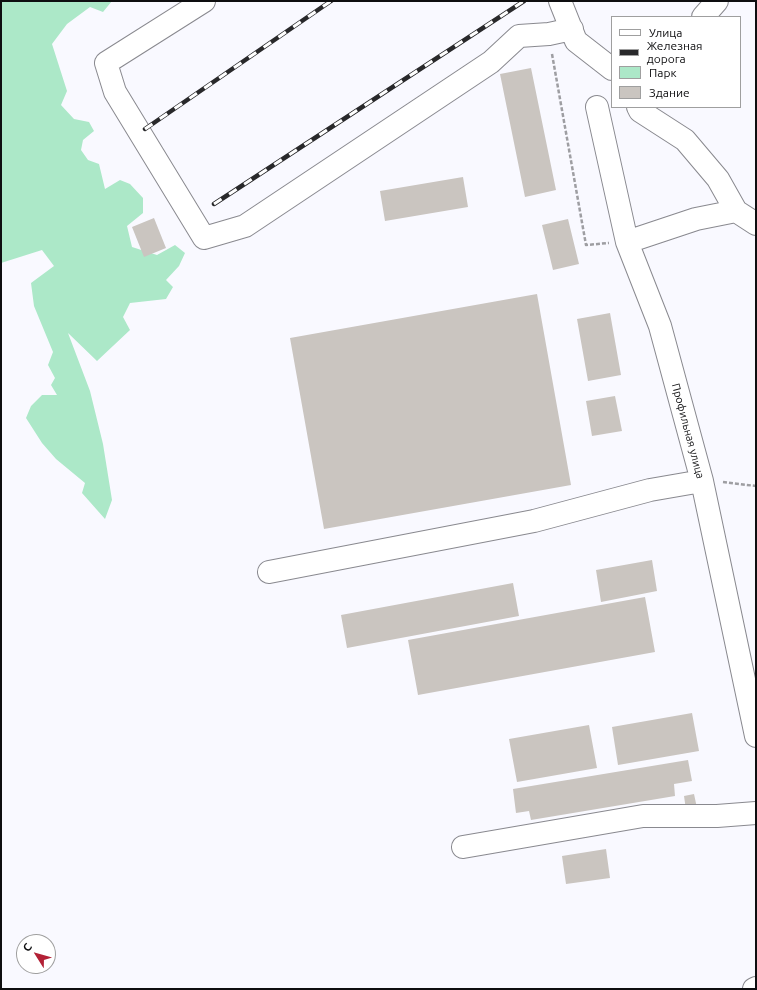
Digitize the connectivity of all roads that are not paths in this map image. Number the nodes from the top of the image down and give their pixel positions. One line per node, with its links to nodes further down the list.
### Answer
1 (204, 1): 5 (street)
2 (560, 1): 5 (street)
3 (717, 1): 4 (street)
4 (704, 16)
5 (572, 28): 6 (street)
6 (611, 68)
7 (596, 107): 11 (street, Профильная улица)
8 (638, 108): 9 (street)
9 (736, 211): 10 (street); 11 (street)
10 (756, 224)
11 (627, 242): 12 (street, Профильная улица)
12 (702, 481): 13 (street); 14 (street, Профильная улица)
13 (269, 572)
14 (756, 736)
15 (756, 813): 16 (street)
16 (463, 847)

